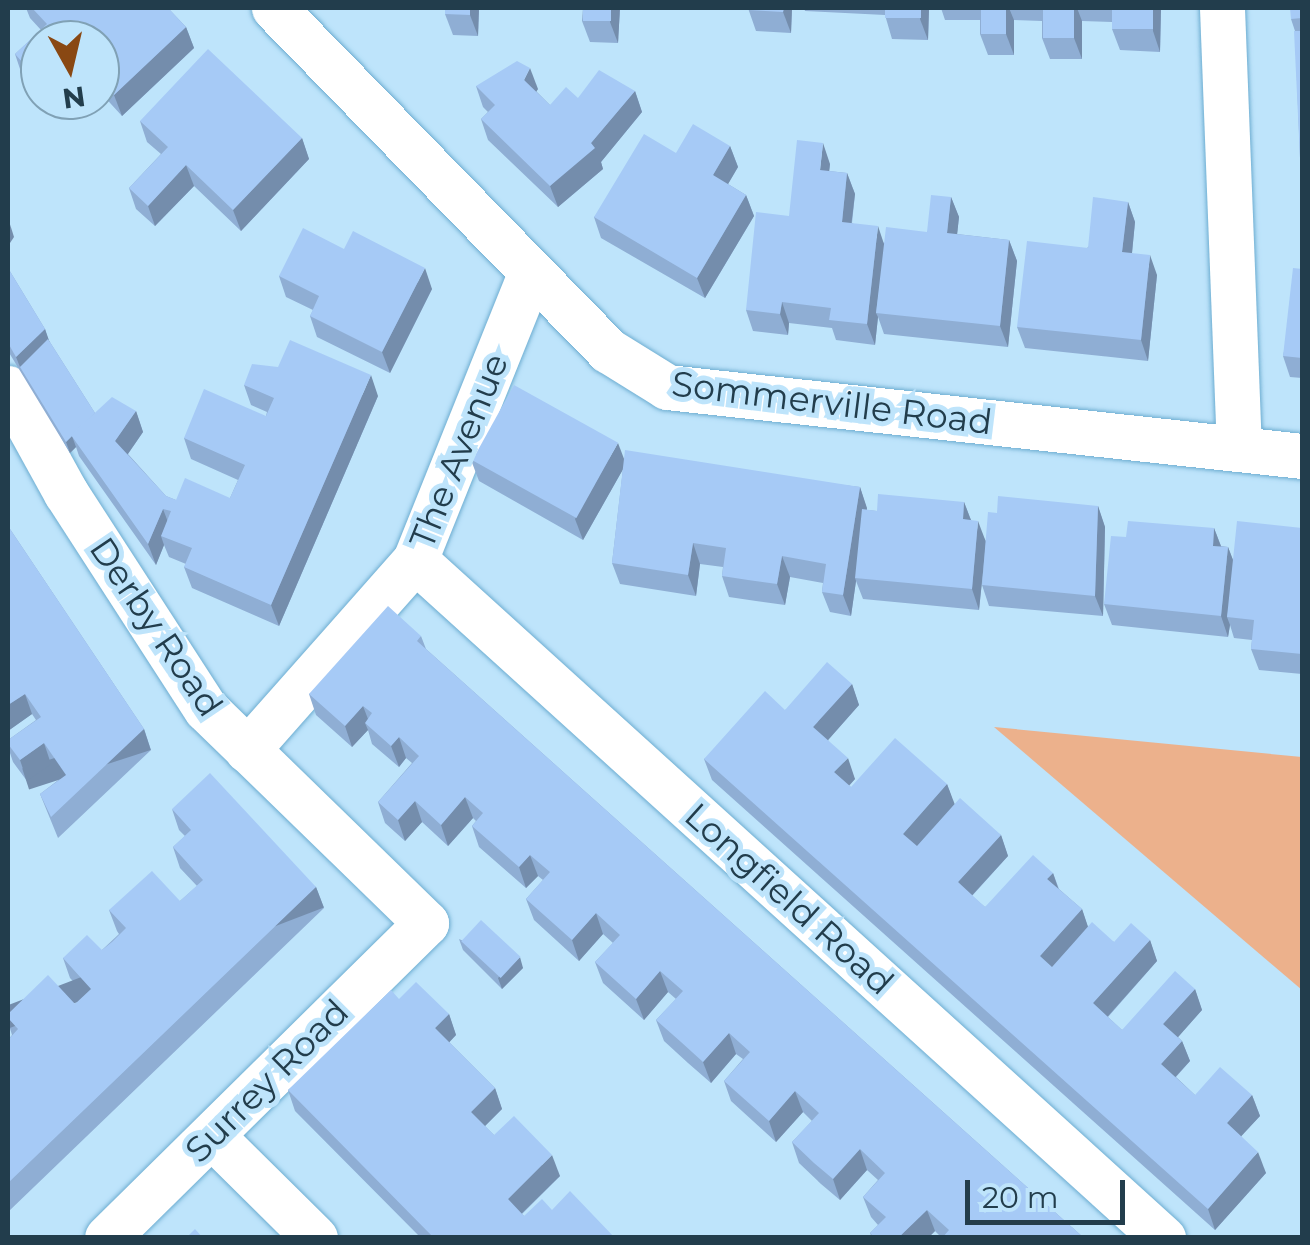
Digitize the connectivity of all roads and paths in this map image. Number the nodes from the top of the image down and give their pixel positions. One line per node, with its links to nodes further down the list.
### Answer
1 (274, 8): 3 (street, Sommerville Road)
2 (1222, 8): 5 (street)
3 (530, 274): 5 (street, Sommerville Road); 7 (street, The Avenue)
4 (8, 388): 8 (street, Derby Road)
5 (1239, 449): 6 (street, Sommerville Road)
6 (1302, 456)
7 (416, 560): 8 (street, The Avenue); 13 (street, Longfield Road)
8 (248, 750): 9 (street, Derby Road)
9 (426, 923): 10 (street, Surrey Road)
10 (212, 1136): 11 (street, Surrey Road); 12 (street)
11 (106, 1238)
12 (315, 1238)
13 (1163, 1238)

